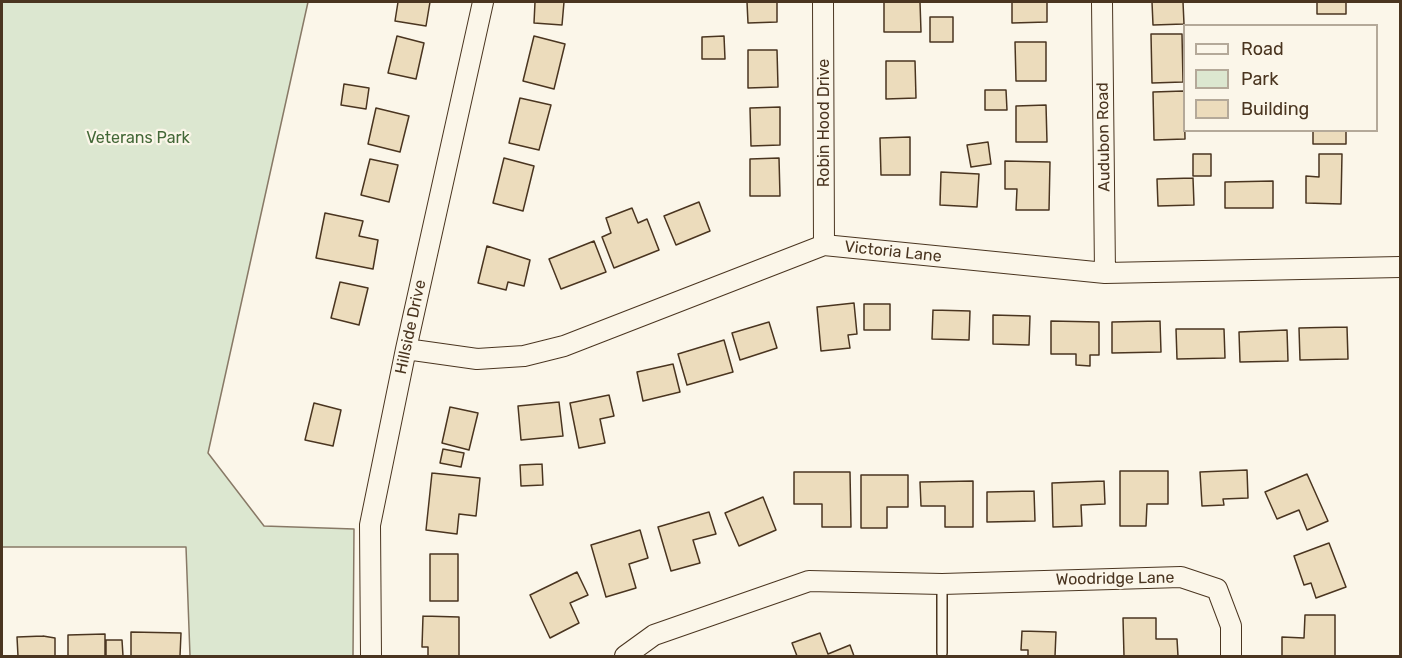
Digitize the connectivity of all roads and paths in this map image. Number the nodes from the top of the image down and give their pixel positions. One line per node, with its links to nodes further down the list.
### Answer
1 (483, 2): 7 (street, Hillside Drive)
2 (824, 2): 4 (street, Robin Hood Drive)
3 (1102, 2): 6 (street, Audubon Road)
4 (824, 245): 6 (street, Victoria Lane); 7 (street, Victoria Lane)
5 (1401, 267): 6 (street, Victoria Lane)
6 (1105, 273)
7 (406, 349): 10 (street, Hillside Drive)
8 (942, 584): 9 (lane); 11 (street, Woodridge Lane); 12 (street, Woodridge Lane)
9 (942, 653)
10 (371, 657)
11 (625, 657)
12 (1231, 657)

